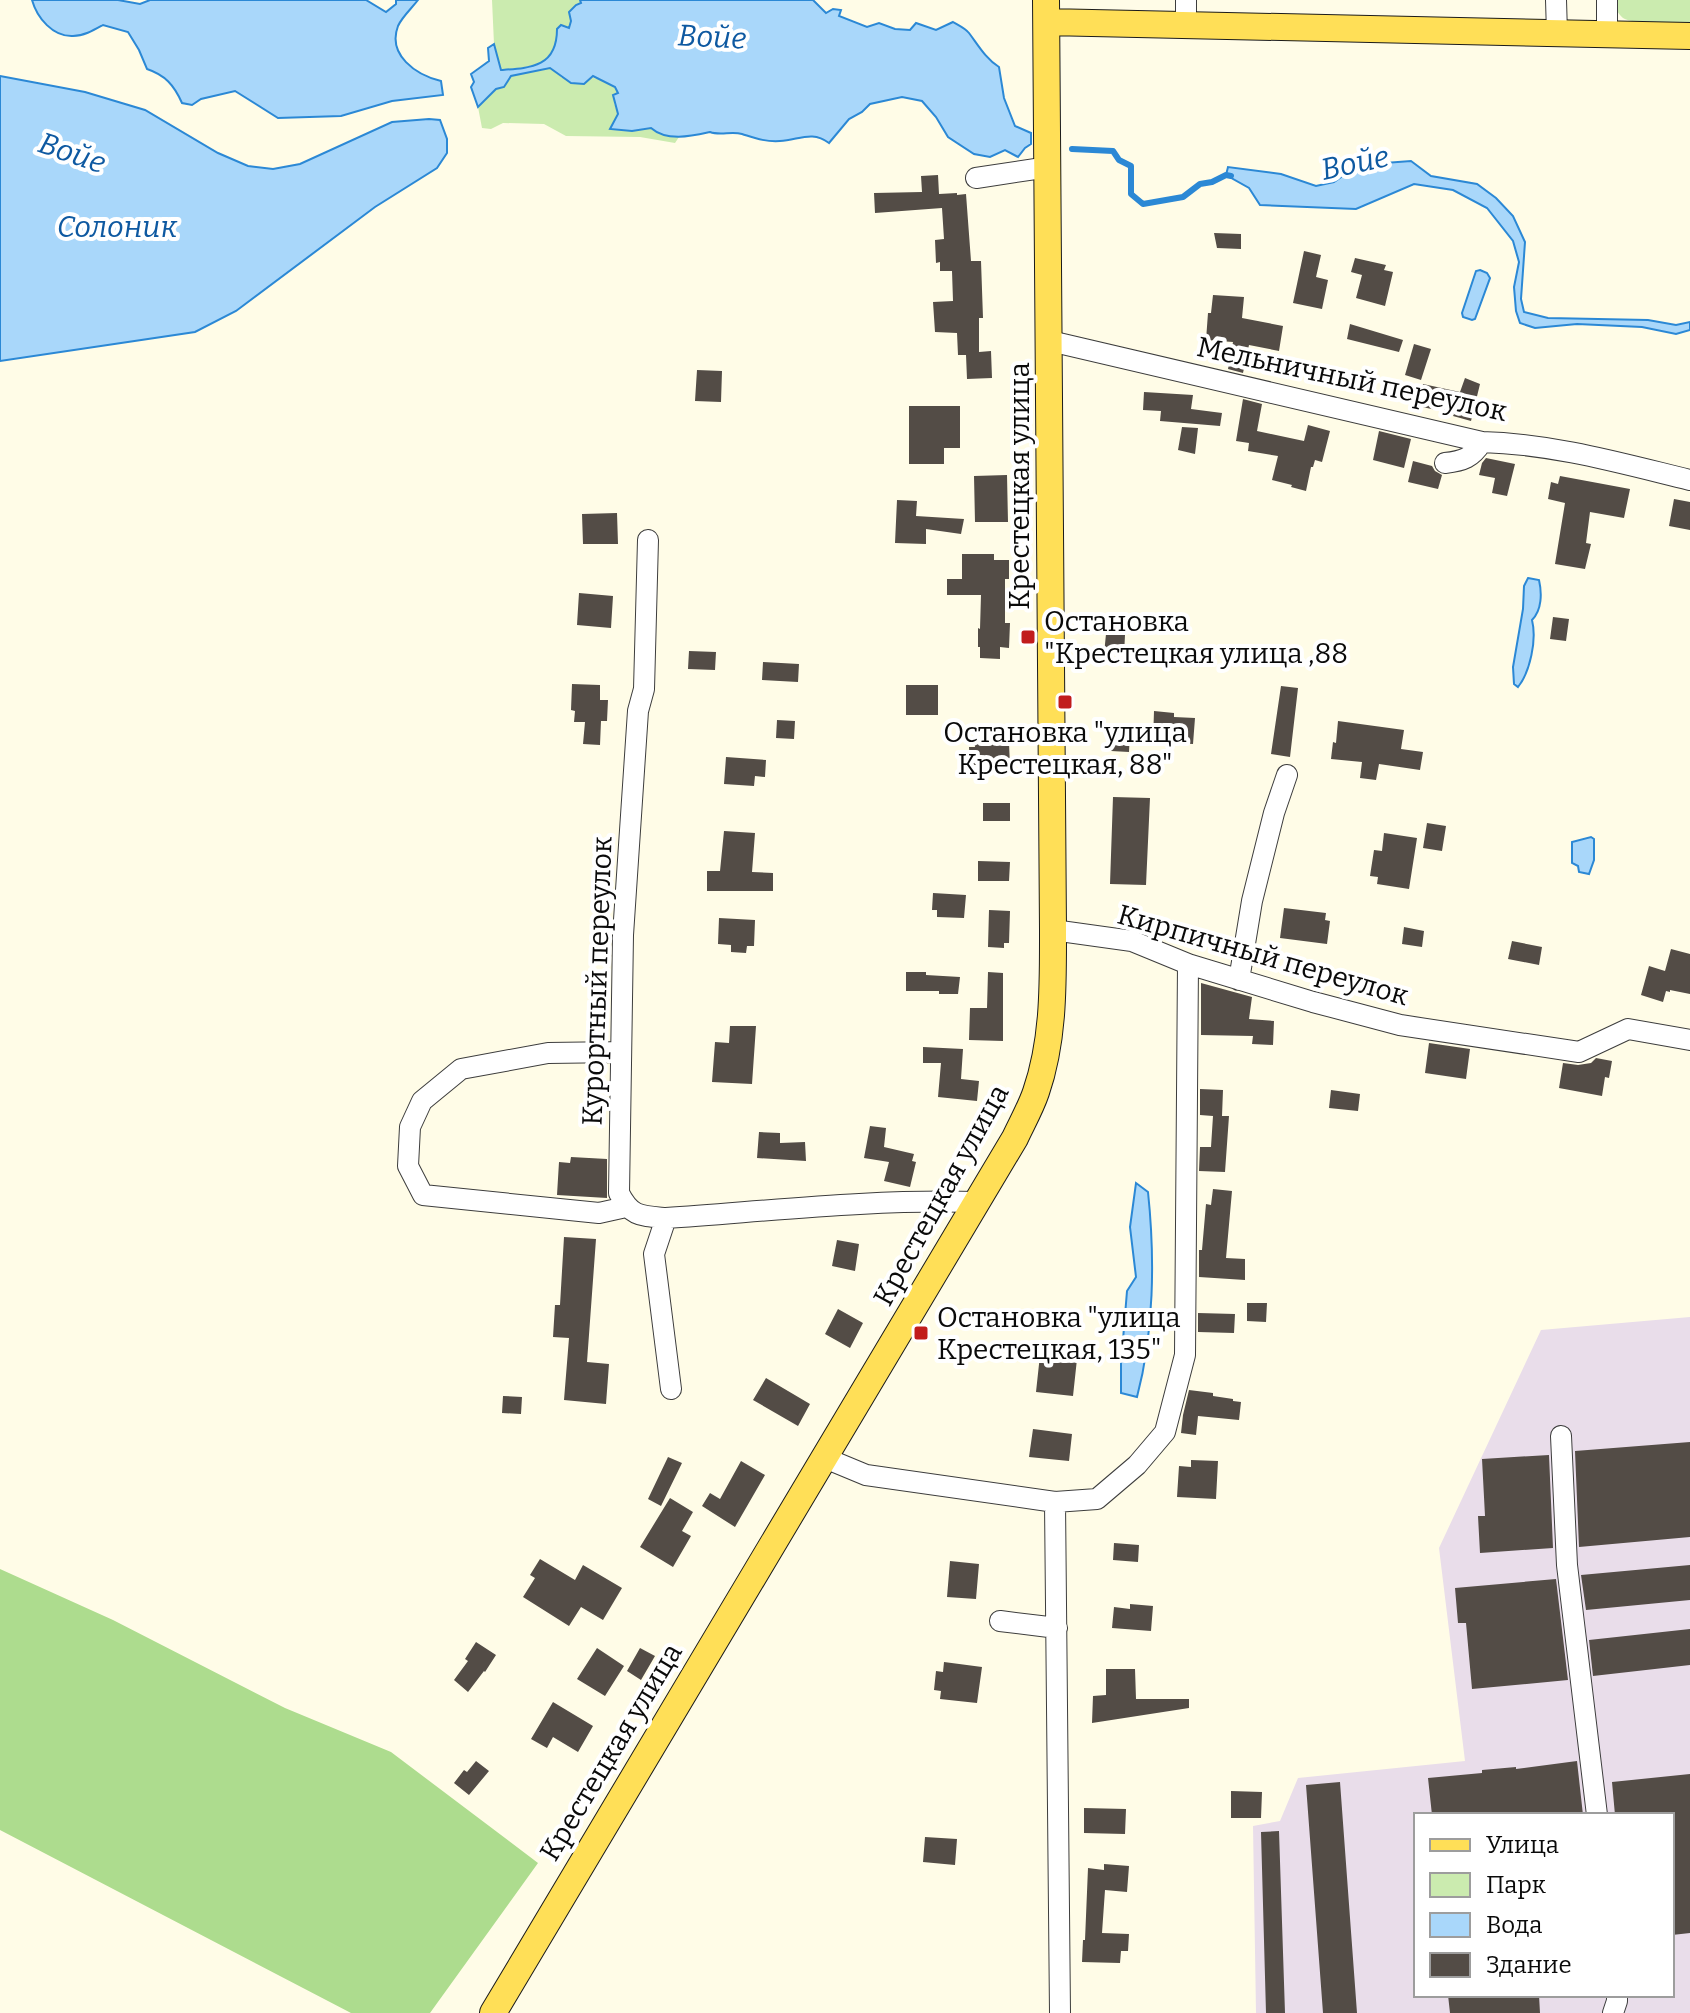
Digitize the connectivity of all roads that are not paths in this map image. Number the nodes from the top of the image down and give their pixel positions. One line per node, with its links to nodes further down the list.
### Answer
1 (1556, 0): 5 (street)
2 (1607, 0): 6 (street)
3 (1047, 11): 4 (main road); 8 (main road, Крестецкая улица)
4 (1186, 12): 5 (main road)
5 (1557, 33): 6 (main road)
6 (1607, 34): 7 (main road)
7 (1690, 36)
8 (1049, 167): 9 (street); 10 (main road, Крестецкая улица)
9 (976, 178)
10 (1050, 341): 11 (street, Мельничный переулок); 16 (main road, Крестецкая улица)
11 (1482, 442): 12 (street); 13 (street, Мельничный переулок)
12 (1445, 463)
13 (1690, 480)
14 (648, 540): 20 (street, Курортный переулок)
15 (1287, 775): 18 (street)
16 (1053, 930): 17 (street, Кирпичный переулок); 21 (main road, Крестецкая улица)
17 (1188, 964): 18 (street, Кирпичный переулок); 27 (street)
18 (1239, 980): 19 (street, Кирпичный переулок)
19 (1690, 1040)
20 (620, 1052): 22 (street, Курортный переулок); 22 (street)
21 (977, 1202): 23 (street); 26 (main road, Крестецкая улица)
22 (626, 1207): 23 (street)
23 (666, 1218): 24 (street)
24 (671, 1389)
25 (1561, 1436): 30 (street)
26 (825, 1458): 27 (street); 31 (main road, Крестецкая улица)
27 (1055, 1502): 29 (street)
28 (1000, 1621): 29 (street)
29 (1057, 1628): 32 (street)
30 (1597, 1813)
31 (493, 2013)
32 (1060, 2013)

